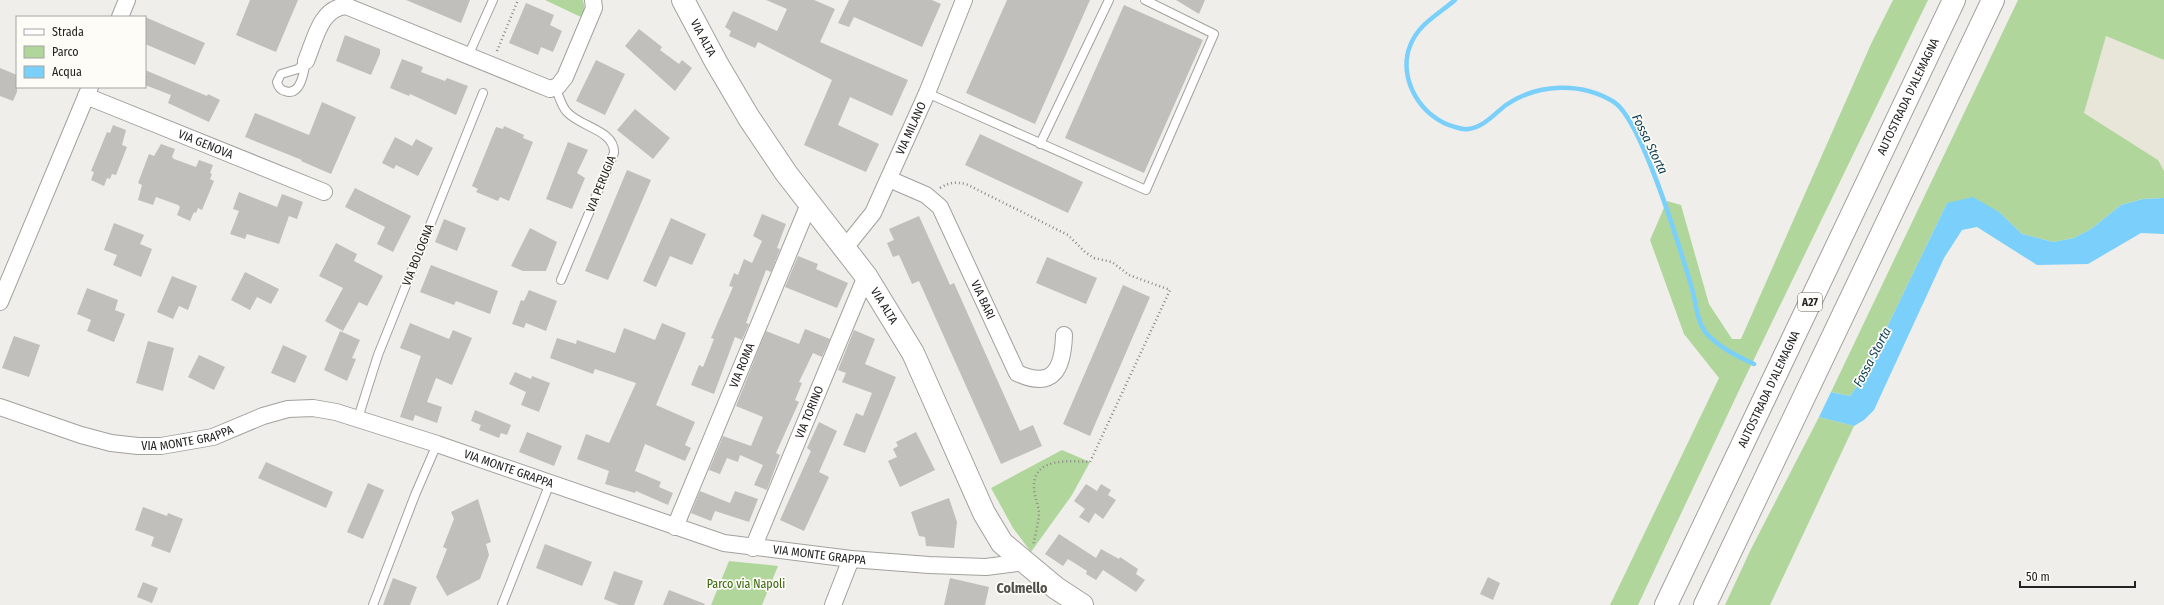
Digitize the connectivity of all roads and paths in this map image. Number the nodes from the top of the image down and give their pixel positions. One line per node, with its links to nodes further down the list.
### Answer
1 (127, 0): 12 (street)
2 (493, 0): 13 (lane)
3 (518, 0): 14 (path)
4 (592, 0): 16 (street)
5 (683, 0): 23 (main road, VIA ALTA)
6 (964, 0): 19 (street, VIA MILANO)
7 (1109, 0): 20 (lane)
8 (1145, 0): 20 (lane)
9 (1954, 0): 41 (main road, AUTOSTRADA D'ALEMAGNA / A27)
10 (1993, 0): 42 (main road)
11 (339, 3): 13 (street); 15 (street)
12 (120, 16)
13 (468, 56): 16 (street)
14 (495, 56)
15 (306, 61)
16 (555, 87): 26 (lane, VIA PERUGIA)
17 (88, 92): 22 (street, VIA GENOVA); 27 (street, VIA GENOVA)
18 (483, 93): 30 (lane, VIA BOLOGNA)
19 (927, 93): 20 (lane); 21 (street, VIA MILANO)
20 (1040, 144)
21 (889, 179): 24 (street, VIA MILANO); 28 (street, VIA BARI)
22 (324, 192)
23 (809, 204): 24 (main road, VIA ALTA); 33 (street, VIA ROMA)
24 (844, 249): 25 (main road, VIA ALTA)
25 (866, 276): 34 (street, VIA TORINO); 36 (main road, VIA ALTA)
26 (562, 280)
27 (0, 302)
28 (1064, 335)
29 (0, 407): 30 (street, VIA MONTE GRAPPA)
30 (358, 418): 31 (street, VIA MONTE GRAPPA)
31 (437, 444): 32 (street, VIA MONTE GRAPPA); 37 (lane)
32 (550, 483): 33 (street, VIA MONTE GRAPPA); 38 (lane)
33 (675, 527): 34 (street, VIA MONTE GRAPPA)
34 (754, 548): 35 (street, VIA MONTE GRAPPA)
35 (851, 559): 36 (street, VIA MONTE GRAPPA); 39 (street)
36 (1024, 562): 40 (main road, VIA ALTA)
37 (373, 605)
38 (502, 605)
39 (833, 605)
40 (1082, 605)
41 (1666, 605)
42 (1704, 605)

